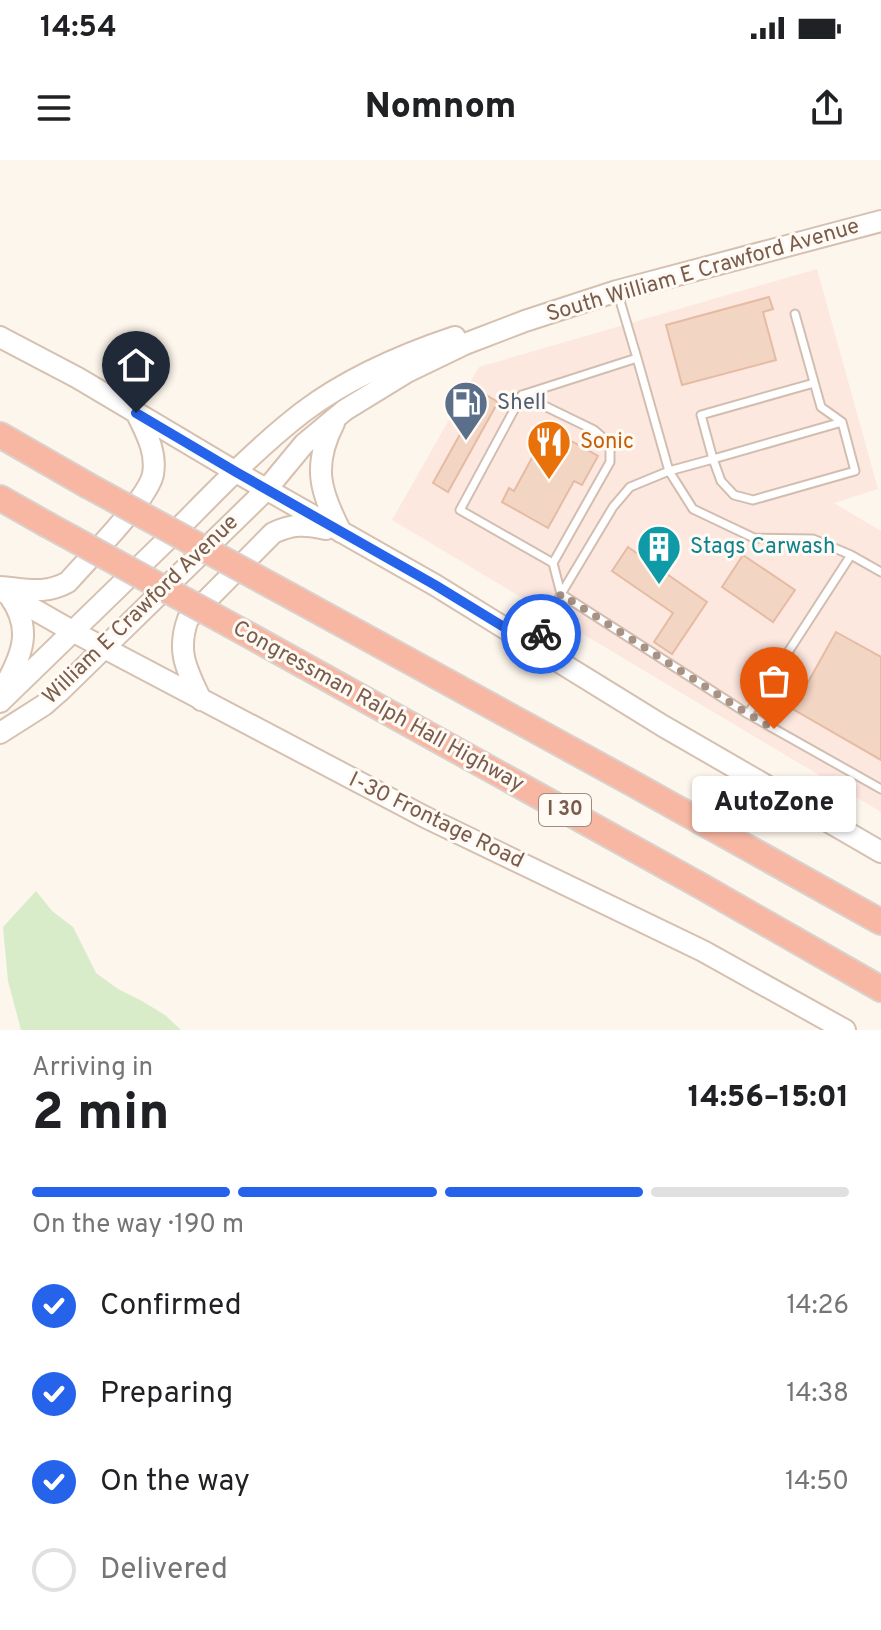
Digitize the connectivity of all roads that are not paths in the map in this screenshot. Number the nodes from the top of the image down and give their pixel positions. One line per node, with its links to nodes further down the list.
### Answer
1 (881, 221): 2 (main road, South William E Crawford Avenue)
2 (617, 291): 4 (main road, South William E Crawford Avenue); 6 (lane)
3 (795, 314): 7 (lane)
4 (525, 321): 10 (main road, William E Crawford Avenue); 15 (main road, William E Crawford Avenue)
5 (0, 337): 9 (main road)
6 (637, 358): 8 (lane); 14 (lane)
7 (814, 383): 11 (lane); 13 (lane)
8 (522, 395): 20 (lane); 20 (lane)
9 (136, 413): 15 (main road); 22 (main road)
10 (336, 418): 16 (main road, William E Crawford Avenue); 18 (main road)
11 (842, 422): 13 (lane); 13 (lane)
12 (0, 435): 33 (highway, I 30, bridge)
13 (713, 459): 14 (lane)
14 (669, 471): 19 (lane); 23 (lane)
15 (236, 472): 16 (main road); 24 (main road, William E Crawford Avenue)
16 (266, 490): 18 (main road); 26 (main road, William E Crawford Avenue)
17 (0, 498): 34 (highway, Congressman Ralph Hall Highway / I 30, bridge)
18 (341, 532): 25 (main road); 28 (main road)
19 (851, 555): 21 (lane); 29 (lane)
20 (553, 563): 23 (lane)
21 (881, 572)
22 (3, 590): 24 (main road, I-30 Frontage Road); 27 (main road)
23 (561, 594): 25 (lane); 29 (lane)
24 (72, 631): 26 (main road, I-30 Frontage Road); 27 (main road, William E Crawford Avenue)
25 (535, 646): 32 (main road)
26 (104, 648): 28 (main road, I-30 Frontage Road); 30 (main road, William E Crawford Avenue)
27 (0, 699)
28 (201, 700): 35 (main road, I-30 Frontage Road)
29 (748, 714): 31 (lane)
30 (0, 733)
31 (881, 789)
32 (881, 852)
33 (881, 922)
34 (881, 989)
35 (845, 1030)

